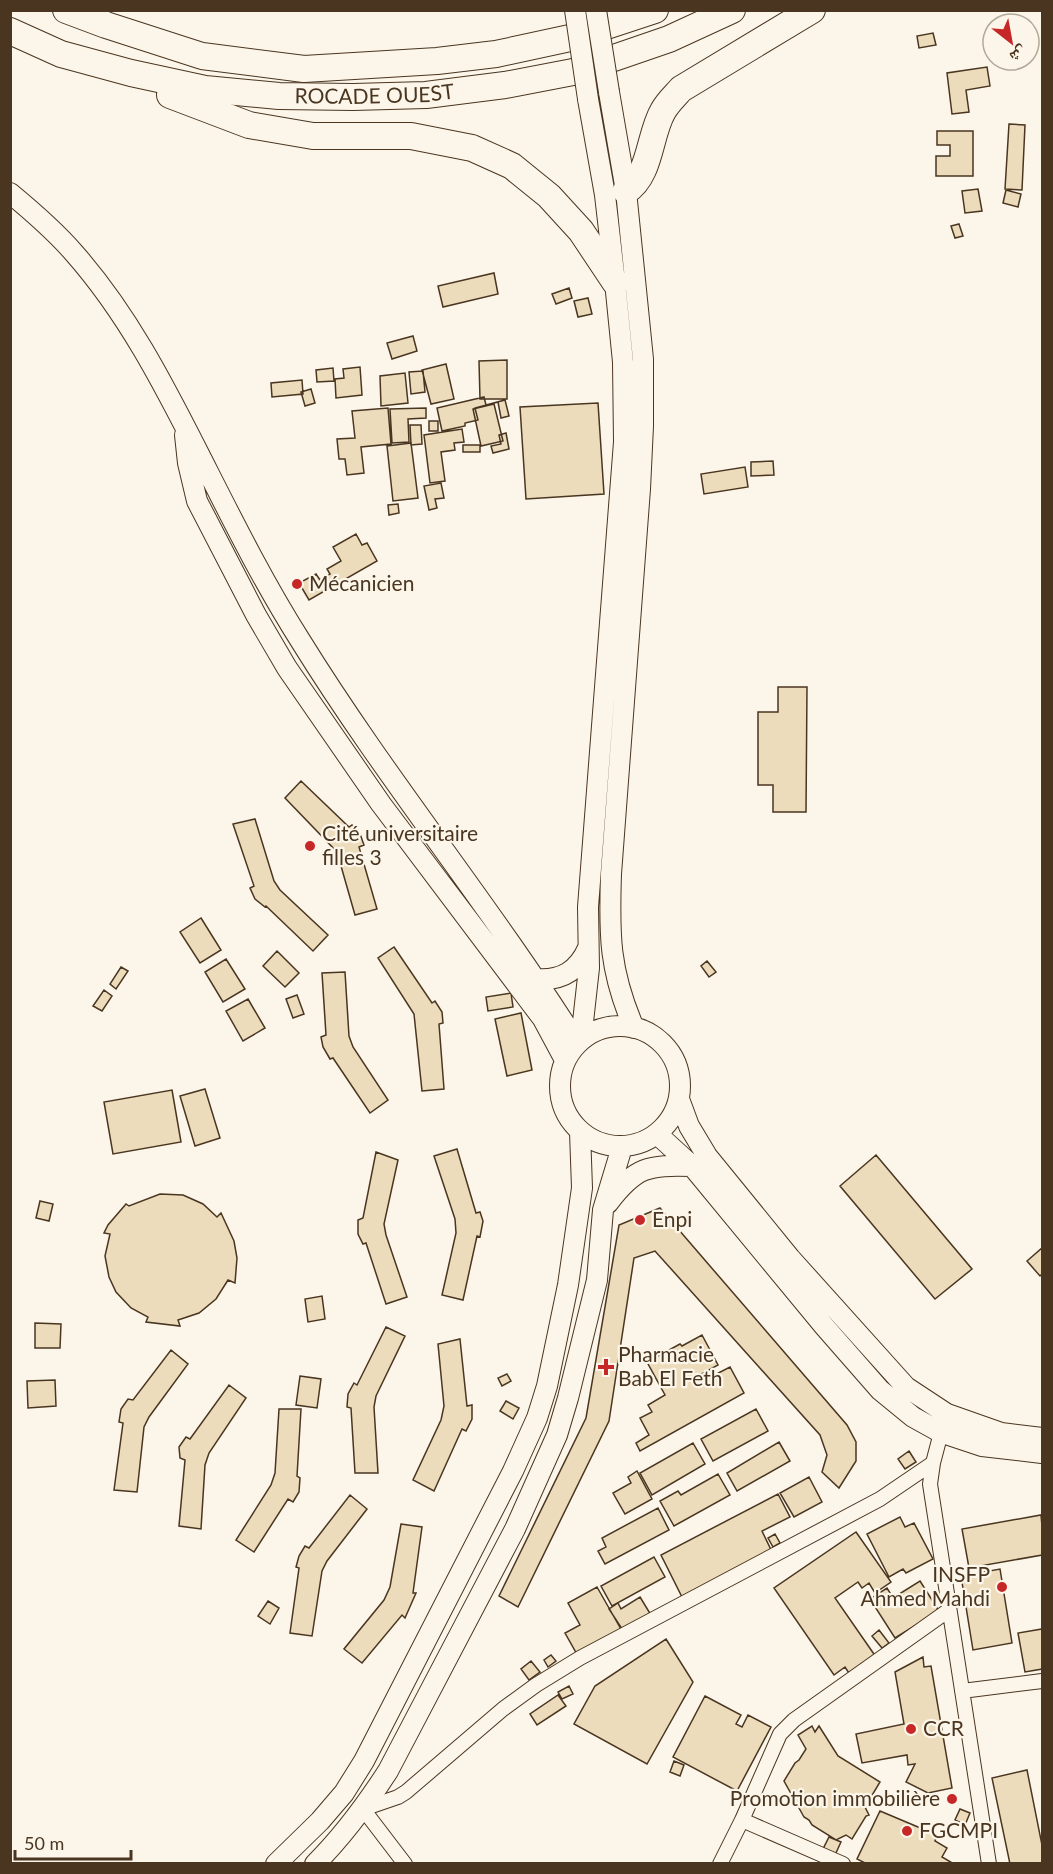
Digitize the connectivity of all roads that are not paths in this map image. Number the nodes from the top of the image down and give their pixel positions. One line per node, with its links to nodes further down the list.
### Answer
1 (66, 10): 4 (highway, ROCADE OUEST)
2 (575, 10): 10 (main road, bridge)
3 (596, 10): 10 (main road, bridge)
4 (655, 10)
5 (732, 10): 8 (highway, ROCADE OUEST)
6 (812, 10): 10 (highway)
7 (10, 31): 8 (highway, ROCADE OUEST)
8 (61, 54): 11 (highway)
9 (10, 193): 12 (main road)
10 (616, 193): 11 (main road); 15 (main road)
11 (615, 282): 13 (main road)
12 (185, 427): 14 (main road); 17 (main road)
13 (588, 948): 14 (main road); 16 (main road)
14 (536, 979): 16 (main road)
15 (634, 1028): 16 (main road); 18 (main road)
16 (579, 1042): 17 (main road)
17 (565, 1060): 19 (main road)
18 (679, 1099): 20 (main road); 24 (main road)
19 (580, 1132): 21 (main road); 33 (main road)
20 (657, 1134): 21 (main road); 22 (main road)
21 (622, 1147): 23 (main road)
22 (692, 1166): 23 (main road); 24 (main road)
23 (603, 1210): 31 (main road)
24 (944, 1423): 25 (main road); 26 (main road); 27 (street)
25 (1042, 1438)
26 (1042, 1453)
27 (933, 1463): 28 (street); 31 (street)
28 (949, 1610): 30 (street); 32 (street)
29 (1042, 1681): 30 (street)
30 (962, 1691): 38 (street)
31 (363, 1809): 34 (main road); 35 (street)
32 (742, 1820): 36 (street); 37 (street)
33 (276, 1863)
34 (315, 1863)
35 (405, 1863)
36 (720, 1863)
37 (843, 1863)
38 (989, 1863)

